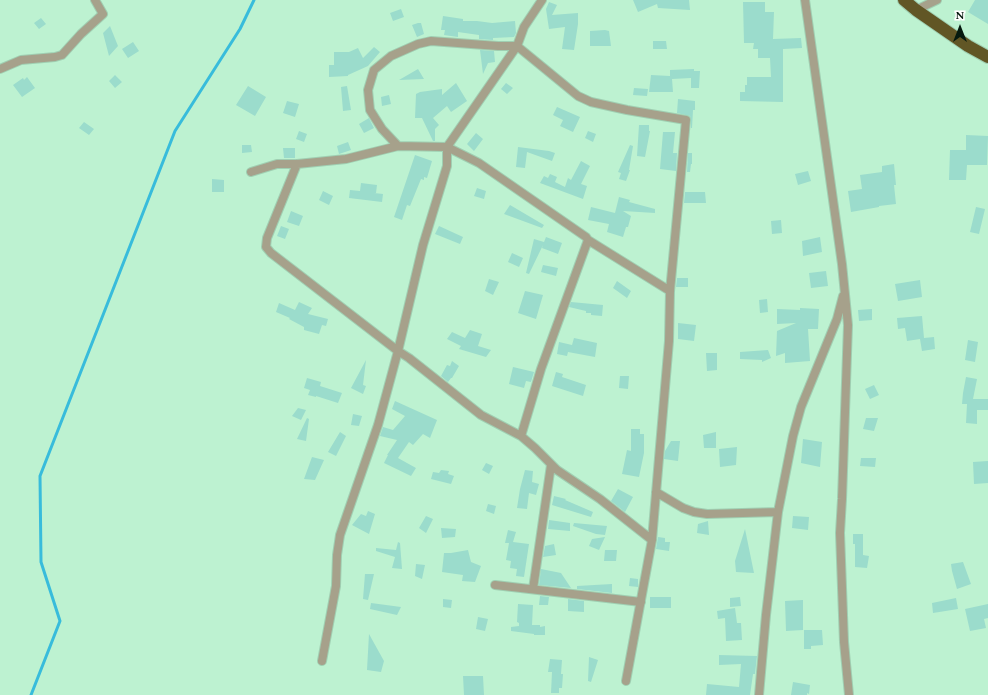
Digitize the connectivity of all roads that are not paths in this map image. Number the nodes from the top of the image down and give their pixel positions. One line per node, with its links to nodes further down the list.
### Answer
1 (94, 0): 9 (street)
2 (542, 0): 7 (street)
3 (805, 0): 15 (street)
4 (904, 0): 6 (highway)
5 (936, 0): 6 (street)
6 (916, 10): 8 (highway)
7 (517, 46): 10 (street); 11 (street); 16 (street)
8 (988, 57)
9 (0, 69)
10 (398, 146): 11 (street); 12 (street)
11 (447, 147): 14 (street); 17 (street)
12 (297, 164): 13 (street); 17 (street)
13 (251, 172)
14 (588, 240): 16 (street); 18 (street)
15 (844, 289): 21 (street); 29 (street)
16 (670, 291): 20 (street)
17 (398, 351): 18 (street); 26 (street)
18 (521, 436): 19 (street)
19 (551, 465): 22 (street); 24 (street)
20 (656, 492): 21 (street); 22 (street)
21 (778, 512): 28 (street)
22 (652, 540): 25 (street)
23 (495, 585): 24 (street)
24 (533, 589): 25 (street)
25 (641, 602): 27 (street)
26 (322, 661)
27 (626, 681)
28 (760, 695)
29 (849, 695)

